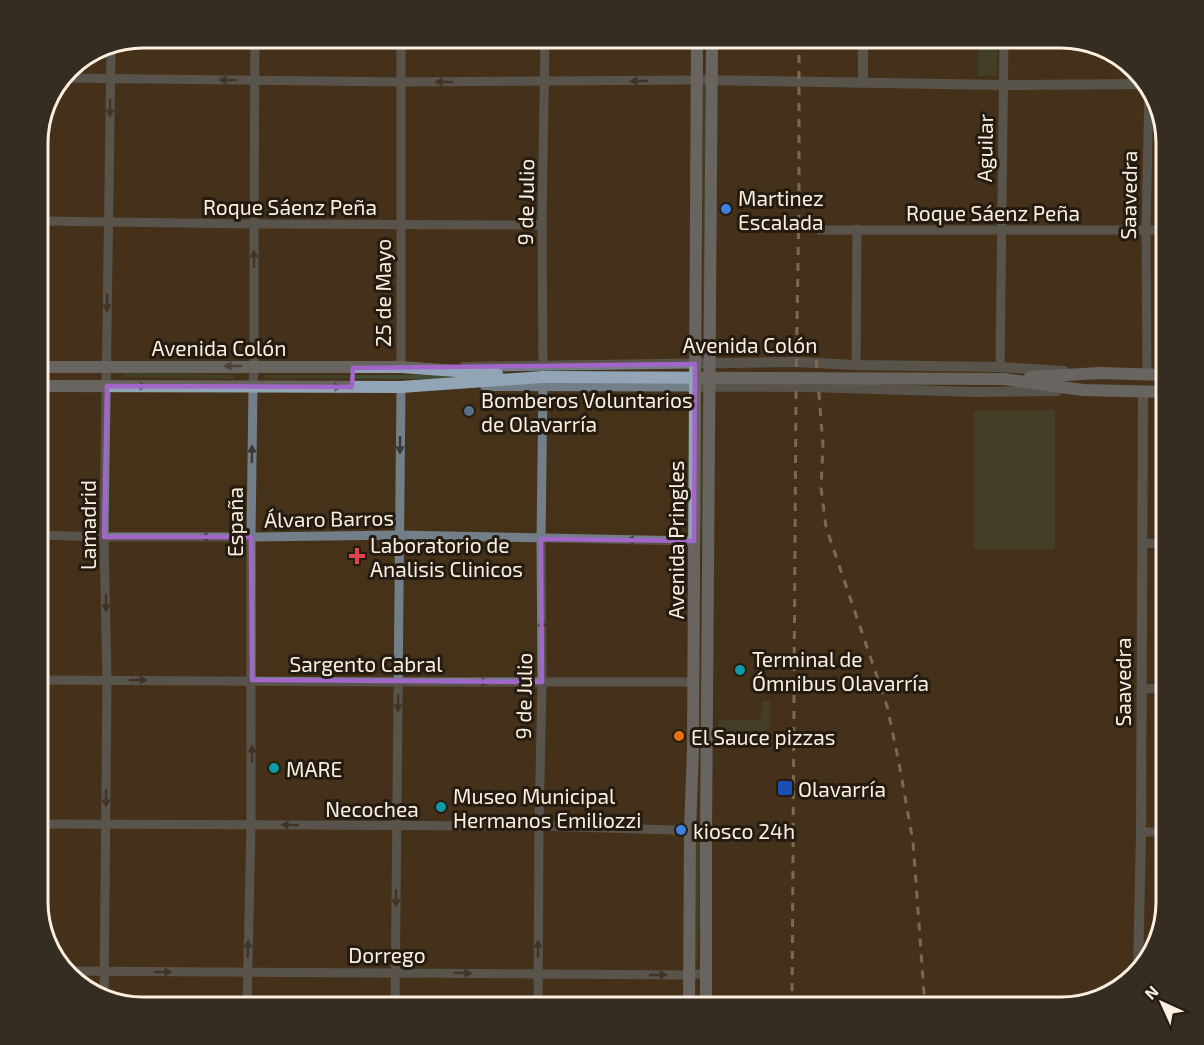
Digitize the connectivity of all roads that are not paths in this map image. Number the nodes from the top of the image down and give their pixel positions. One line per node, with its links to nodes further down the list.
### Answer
1 (255, 48): 11 (street, España)
2 (402, 48): 14 (street, 25 de Mayo)
3 (545, 48): 15 (street, 9 de Julio)
4 (697, 48): 12 (main road, Avenida Pringles)
5 (712, 48): 13 (main road, Avenida Pringles)
6 (863, 48): 16 (street)
7 (1004, 48): 18 (street, Aguilar)
8 (111, 53): 10 (street, Lamadrid)
9 (74, 78): 10 (street)
10 (111, 79): 11 (street, one-way to 10); 21 (street, Lamadrid, one-way to 21)
11 (256, 80): 14 (street); 22 (street, España)
12 (698, 80): 13 (street); 15 (street, one-way to 15); 30 (main road, Avenida Pringles)
13 (712, 80): 16 (street); 31 (main road, Avenida Pringles)
14 (402, 82): 15 (street, one-way to 14); 23 (street, 25 de Mayo)
15 (544, 82): 24 (street, 9 de Julio)
16 (863, 83): 18 (street)
17 (1135, 84): 18 (street)
18 (1003, 85): 27 (street, Aguilar)
19 (1149, 106): 28 (street, Saavedra)
20 (48, 221): 21 (street, Roque Sáenz Peña)
21 (109, 222): 22 (street, Roque Sáenz Peña); 35 (street, Lamadrid, one-way to 35)
22 (254, 224): 23 (street, Roque Sáenz Peña); 33 (street, España, one-way to 22)
23 (400, 225): 24 (street, Roque Sáenz Peña); 36 (street, 25 de Mayo)
24 (542, 225): 40 (street, 9 de Julio)
25 (820, 230): 26 (street, Roque Sáenz Peña)
26 (857, 230): 27 (street, Roque Sáenz Peña); 32 (street)
27 (1001, 230): 28 (street, Roque Sáenz Peña); 37 (street, Aguilar)
28 (1146, 230): 29 (street, Roque Sáenz Peña); 38 (street, Saavedra)
29 (1156, 230)
30 (695, 364): 31 (street, Avenida Colón); 40 (street, Avenida Colón); 45 (main road, Avenida Pringles)
31 (710, 364): 32 (street, Avenida Colón); 46 (main road, Avenida Pringles)
32 (856, 365): 37 (street, Avenida Colón)
33 (254, 366): 35 (main road, Avenida Colón, one-way to 35); 36 (main road, Avenida Colón); 43 (street, España)
34 (48, 367): 35 (main road, Avenida Colón)
35 (106, 367): 42 (street, Lamadrid)
36 (401, 367): 40 (main road, Avenida Colón)
37 (1002, 373): 38 (main road, Avenida Colón); 40 (main road, Avenida Colón, bridge); 47 (main road, Avenida Colón)
38 (1147, 374): 39 (main road, Avenida Colón)
39 (1156, 374)
40 (543, 376): 44 (main road, Avenida Colón); 45 (street, Avenida Colón); 54 (street, 9 de Julio)
41 (48, 386): 42 (main road, Avenida Colón)
42 (107, 386): 43 (main road, Avenida Colón, one-way to 43); 52 (street, Lamadrid)
43 (253, 387): 44 (main road, Avenida Colón, one-way to 44); 53 (street, España, one-way to 43)
44 (401, 387): 51 (street, one-way to 51)
45 (696, 387): 46 (street, Avenida Colón); 55 (main road, Avenida Pringles)
46 (710, 387): 47 (street, Avenida Colón); 72 (main road, Avenida Pringles)
47 (1083, 390): 48 (main road, Avenida Colón)
48 (1143, 391): 49 (main road, Avenida Colón); 56 (street, Saavedra)
49 (1156, 392)
50 (48, 535): 52 (street, Álvaro Barros)
51 (400, 535): 53 (street, Álvaro Barros); 54 (street, Álvaro Barros); 61 (street)
52 (104, 537): 53 (street, Álvaro Barros, one-way to 52); 59 (street, Lamadrid, one-way to 59)
53 (251, 537): 60 (street, España)
54 (541, 538): 55 (street, Álvaro Barros, one-way to 54); 62 (street, 9 de Julio, one-way to 54)
55 (694, 541): 63 (main road, Avenida Pringles)
56 (1142, 543): 57 (street); 65 (street, Saavedra)
57 (1156, 543)
58 (48, 680): 59 (street, Sargento Cabral)
59 (107, 680): 60 (street, Sargento Cabral, one-way to 60); 67 (street, Lamadrid, one-way to 67)
60 (252, 680): 61 (street, Sargento Cabral); 68 (street, España, one-way to 60)
61 (398, 682): 62 (street, Sargento Cabral, one-way to 62); 69 (street, one-way to 69)
62 (542, 682): 63 (street, Sargento Cabral); 70 (street, 9 de Julio)
63 (694, 682): 71 (main road, Avenida Pringles)
64 (1156, 688): 65 (street)
65 (1141, 689): 73 (street, Saavedra)
66 (48, 824): 67 (street, Necochea)
67 (105, 824): 68 (street, Necochea); 77 (street, Lamadrid)
68 (251, 824): 69 (street, Necochea, one-way to 68); 79 (street, España, one-way to 68)
69 (396, 826): 70 (street, Necochea); 78 (street, one-way to 78)
70 (539, 826): 71 (street, Necochea); 81 (street, 9 de Julio, one-way to 70)
71 (690, 830): 72 (street, Necochea); 82 (main road, Avenida Pringles)
72 (705, 831): 80 (main road, Avenida Pringles)
73 (1141, 832): 74 (street); 75 (street, Saavedra)
74 (1156, 832)
75 (1138, 956)
76 (78, 971): 77 (street, Dorrego)
77 (105, 972): 79 (street, Dorrego, one-way to 79); 83 (street, Lamadrid)
78 (396, 972): 79 (street, Dorrego); 81 (street, Dorrego, one-way to 81); 85 (street)
79 (247, 973): 84 (street, España)
80 (707, 973): 82 (street, Dorrego); 88 (main road, Avenida Pringles)
81 (538, 974): 82 (street, Dorrego, one-way to 82); 86 (street, 9 de Julio)
82 (690, 975): 87 (main road, Avenida Pringles)
83 (104, 988)
84 (246, 997)
85 (395, 997)
86 (538, 997)
87 (689, 997)
88 (706, 997)

